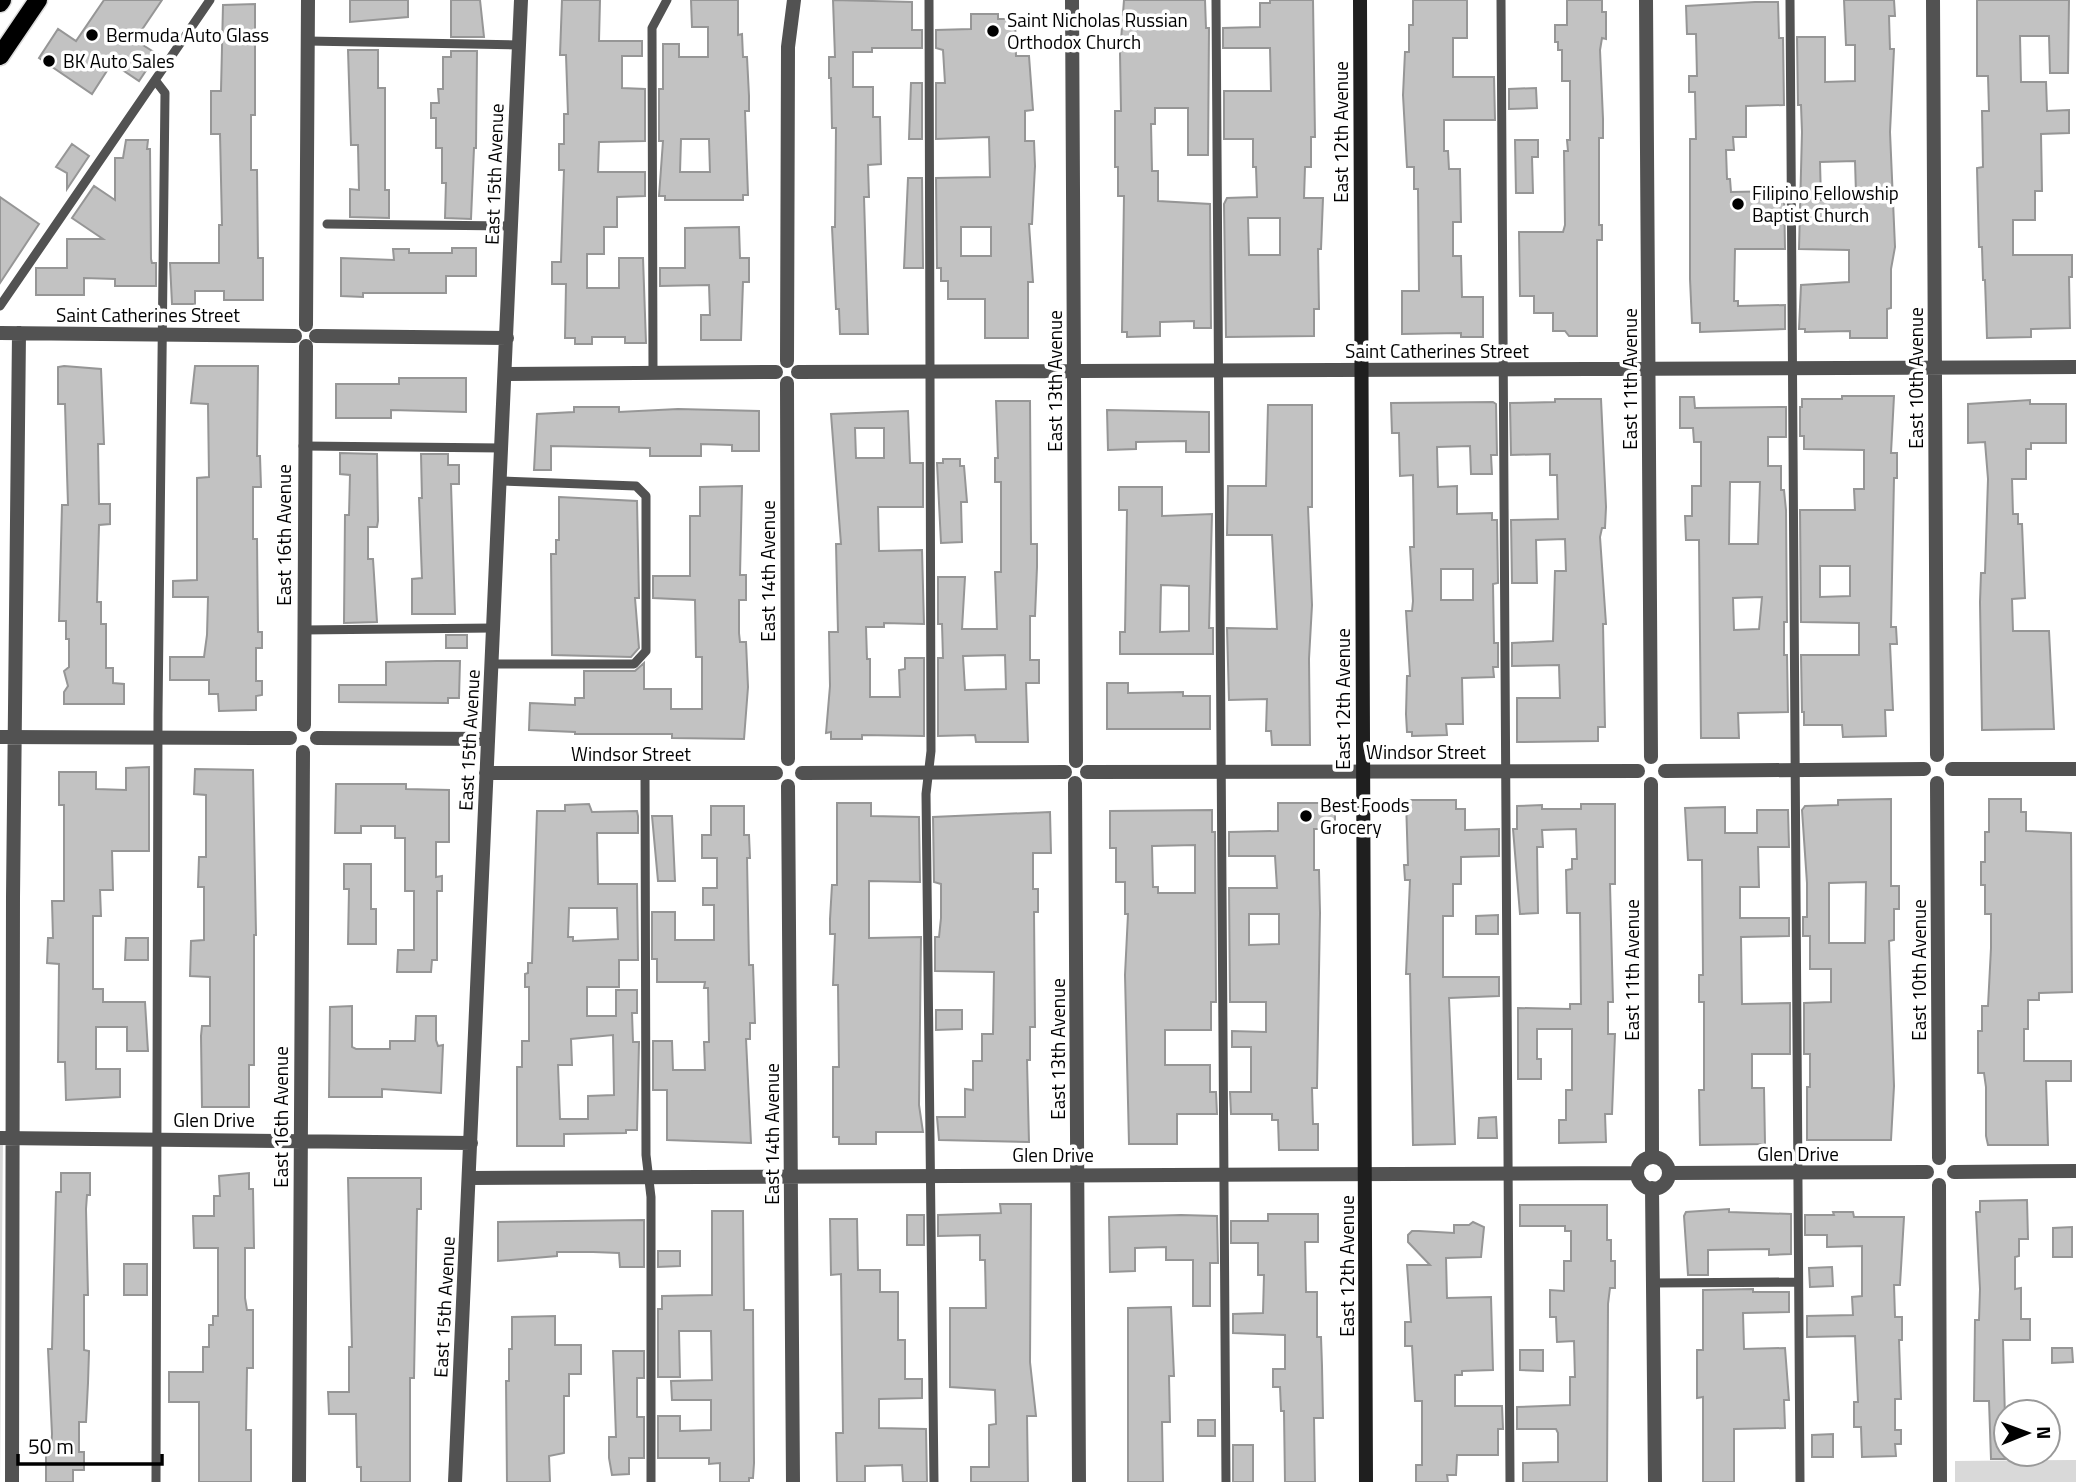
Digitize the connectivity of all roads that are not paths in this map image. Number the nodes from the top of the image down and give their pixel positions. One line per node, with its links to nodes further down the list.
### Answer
1 (38, 0): 17 (main road)
2 (210, 0): 18 (lane)
3 (308, 0): 15 (street, East 16th Avenue)
4 (521, 0): 16 (street, East 15th Avenue)
5 (667, 0): 37 (lane)
6 (794, 0): 27 (street)
7 (929, 0): 35 (lane)
8 (1072, 0): 36 (street, East 13th Avenue)
9 (1216, 0): 32 (lane)
10 (1360, 0): 33 (street, East 12th Avenue)
11 (1501, 0): 34 (lane)
12 (1646, 0): 31 (street, East 11th Avenue)
13 (1790, 0): 29 (lane)
14 (1933, 0): 30 (street, East 10th Avenue)
15 (307, 41): 16 (lane); 25 (street, East 16th Avenue)
16 (519, 45): 20 (street, East 15th Avenue)
17 (0, 56)
18 (155, 80): 21 (lane); 24 (lane)
19 (327, 224): 20 (lane)
20 (512, 226): 26 (street, East 15th Avenue)
21 (0, 306)
22 (0, 333): 23 (street, Saint Catherines Street)
23 (19, 333): 24 (street, Saint Catherines Street); 48 (street)
24 (162, 334): 25 (street, Saint Catherines Street); 49 (lane)
25 (305, 336): 26 (street, Saint Catherines Street); 41 (street, East 16th Avenue)
26 (507, 338): 39 (street, East 15th Avenue)
27 (787, 361): 38 (street); 40 (street)
28 (2076, 367): 30 (street, Saint Catherines Street)
29 (1792, 368): 30 (street, Saint Catherines Street); 31 (street, Saint Catherines Street); 61 (lane)
30 (1935, 368): 54 (street, East 10th Avenue)
31 (1650, 369): 34 (street, Saint Catherines Street); 55 (street, East 11th Avenue)
32 (1220, 370): 33 (street, Saint Catherines Street); 36 (street, Saint Catherines Street); 68 (lane)
33 (1361, 370): 34 (street, Saint Catherines Street); 62 (street, East 12th Avenue)
34 (1505, 370): 63 (lane)
35 (931, 371): 36 (street, Saint Catherines Street); 38 (street, Saint Catherines Street); 66 (lane)
36 (1074, 371): 57 (street, East 13th Avenue)
37 (653, 372): 39 (street); 40 (street)
38 (798, 372): 40 (street)
39 (505, 374): 42 (street, East 15th Avenue)
40 (782, 377): 56 (street, East 14th Avenue)
41 (303, 446): 42 (lane); 45 (street, East 16th Avenue)
42 (502, 448): 43 (street, East 15th Avenue)
43 (500, 481): 44 (street, East 15th Avenue); 46 (lane)
44 (493, 628): 45 (lane); 46 (street, East 15th Avenue)
45 (303, 630): 47 (street, East 16th Avenue)
46 (491, 664): 52 (street, East 15th Avenue)
47 (304, 725): 50 (street); 51 (street)
48 (7, 737): 49 (street); 77 (street)
49 (158, 737): 50 (street); 78 (lane)
50 (290, 738): 53 (street)
51 (317, 738): 52 (street); 53 (street)
52 (488, 739): 69 (street, East 15th Avenue)
53 (303, 752): 79 (street, East 16th Avenue)
54 (1937, 755): 58 (street); 59 (street)
55 (1651, 757): 64 (street); 65 (street)
56 (789, 760): 71 (street); 72 (street)
57 (1076, 761): 67 (street); 73 (street)
58 (1924, 769): 61 (street); 74 (street)
59 (1952, 769): 60 (street); 74 (street)
60 (2076, 769)
61 (1793, 770): 65 (street); 88 (lane)
62 (1363, 771): 63 (street, Windsor Street); 68 (street, Windsor Street); 92 (street, East 12th Avenue)
63 (1506, 771): 64 (street, Windsor Street); 93 (lane)
64 (1638, 771): 75 (street)
65 (1665, 771): 75 (street)
66 (928, 772): 72 (street); 73 (street); 89 (lane)
67 (1087, 772): 68 (street, Windsor Street); 73 (street)
68 (1222, 772): 91 (lane)
69 (486, 773): 70 (street, Windsor Street); 80 (street, East 15th Avenue)
70 (645, 773): 71 (street, Windsor Street); 95 (lane)
71 (776, 773): 76 (street)
72 (802, 773): 76 (street)
73 (1070, 778): 90 (street, East 13th Avenue)
74 (1937, 783): 82 (street, East 10th Avenue)
75 (1651, 784): 81 (street, East 11th Avenue)
76 (788, 786): 94 (street, East 14th Avenue)
77 (6, 1138): 78 (street, Glen Drive); 101 (street)
78 (159, 1140): 79 (street, Glen Drive); 102 (lane)
79 (300, 1140): 80 (street, Glen Drive); 103 (street, East 16th Avenue)
80 (471, 1143): 96 (street, East 15th Avenue)
81 (1652, 1157): 86 (street); 87 (street)
82 (1939, 1158): 84 (street); 85 (street)
83 (2076, 1171): 85 (street)
84 (1927, 1172): 88 (street, Glen Drive); 97 (street)
85 (1954, 1172): 97 (street)
86 (1637, 1173): 93 (street, Glen Drive); 98 (street)
87 (1669, 1173): 88 (street, Glen Drive); 98 (street)
88 (1797, 1173): 99 (lane)
89 (932, 1174): 90 (street, Glen Drive); 94 (street, Glen Drive); 107 (lane)
90 (1078, 1174): 91 (street, Glen Drive); 108 (street, East 13th Avenue)
91 (1222, 1174): 92 (street, Glen Drive); 109 (lane)
92 (1366, 1174): 93 (street, Glen Drive); 110 (street, East 12th Avenue)
93 (1508, 1174): 111 (lane)
94 (792, 1175): 95 (street, Glen Drive); 106 (street, East 14th Avenue)
95 (648, 1176): 96 (street, Glen Drive); 105 (lane)
96 (469, 1178): 104 (street, East 15th Avenue)
97 (1939, 1185): 114 (street)
98 (1652, 1188): 100 (street)
99 (1798, 1282): 100 (lane); 113 (lane)
100 (1654, 1283): 112 (street)
101 (12, 1482)
102 (156, 1482)
103 (299, 1482)
104 (455, 1482)
105 (651, 1482)
106 (793, 1482)
107 (934, 1482)
108 (1079, 1482)
109 (1226, 1482)
110 (1366, 1482)
111 (1510, 1482)
112 (1655, 1482)
113 (1800, 1482)
114 (1940, 1482)

